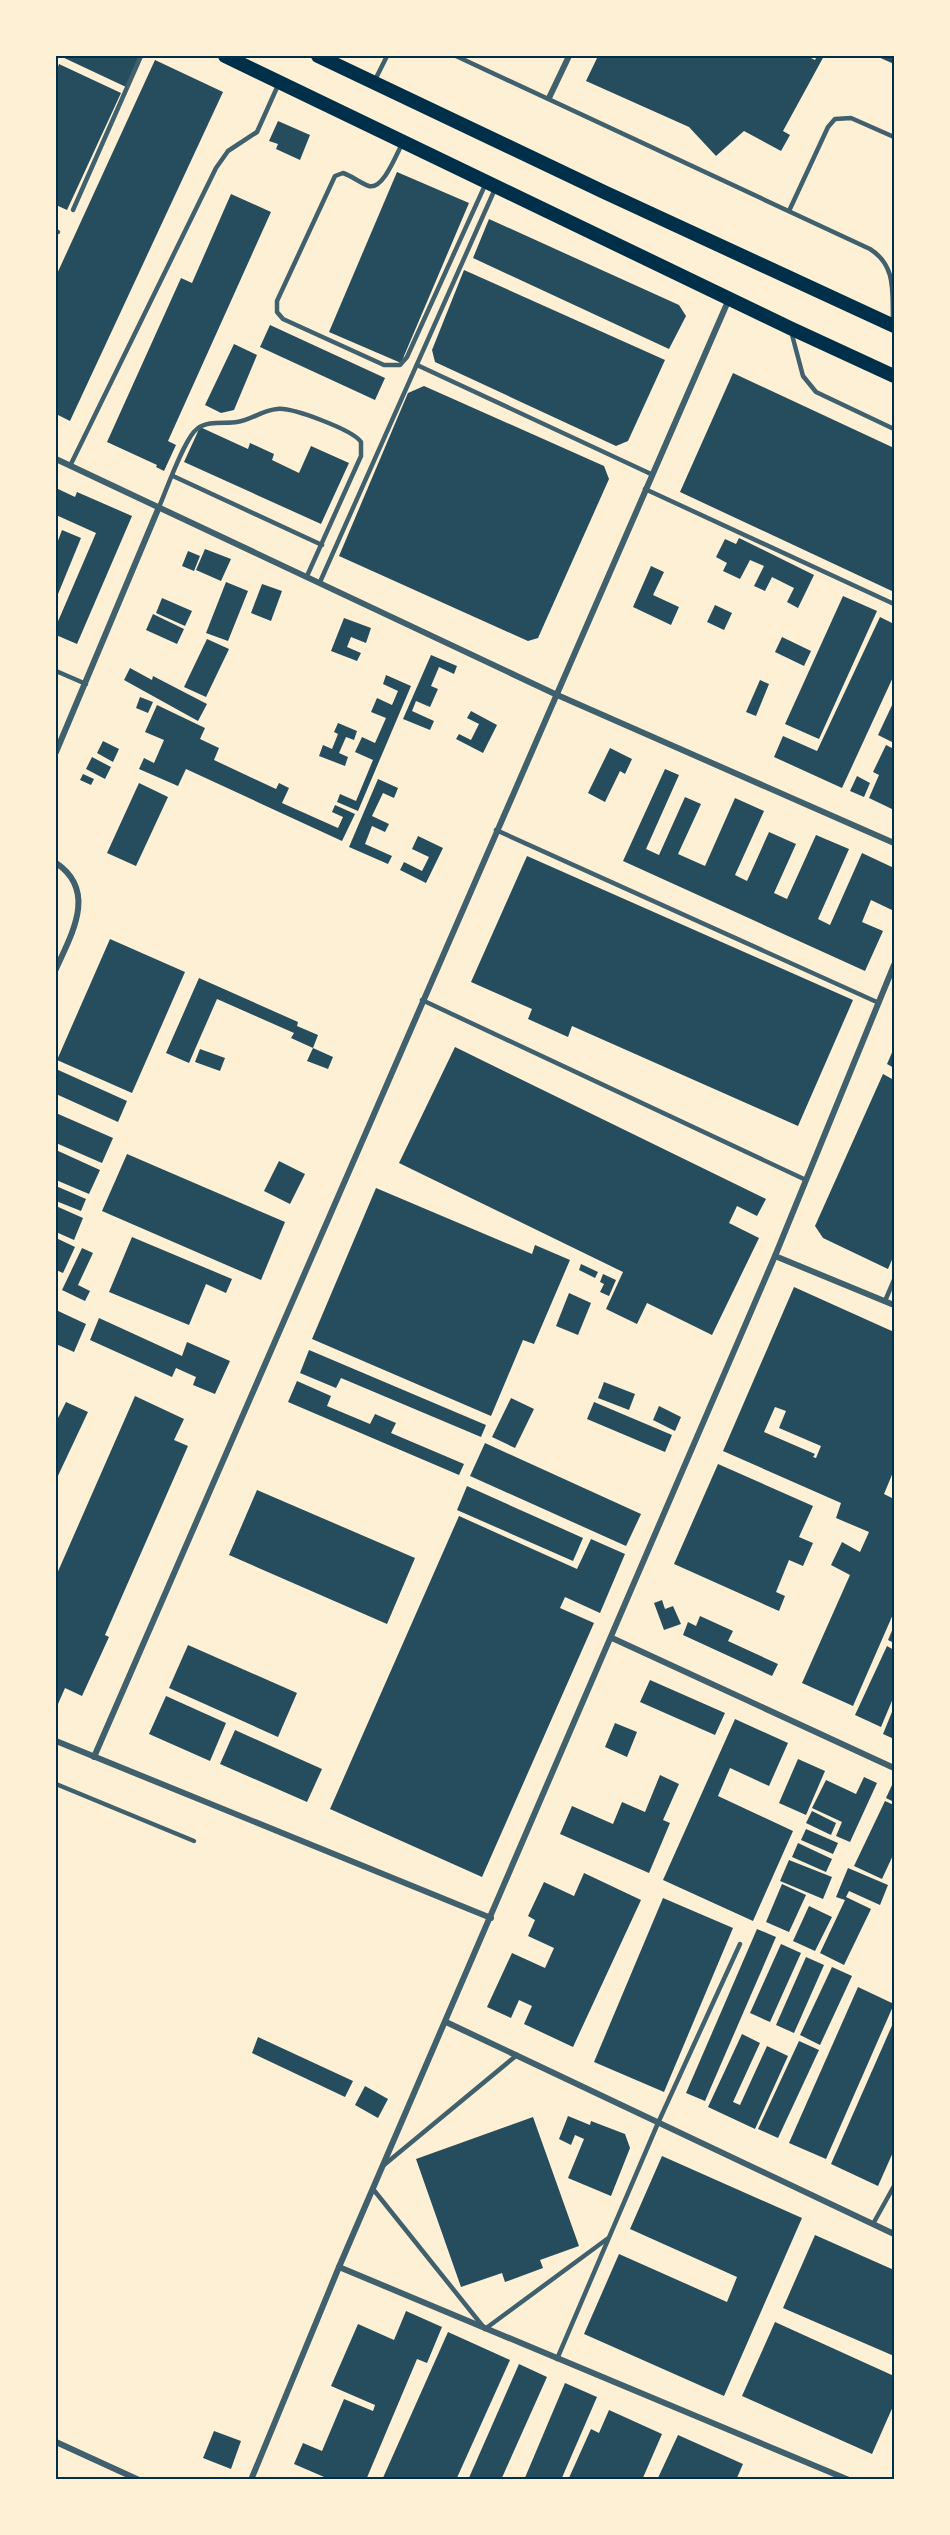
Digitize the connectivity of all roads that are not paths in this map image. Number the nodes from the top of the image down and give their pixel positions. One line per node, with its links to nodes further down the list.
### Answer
1 (141, 56): 13 (lane)
2 (225, 56): 7 (main road)
3 (318, 56): 8 (main road)
4 (387, 56): 8 (lane)
5 (456, 56): 9 (lane)
6 (569, 56): 9 (street)
7 (280, 82): 11 (main road); 23 (lane)
8 (374, 83): 17 (main road)
9 (549, 98): 14 (lane)
10 (894, 137): 14 (lane)
11 (403, 141): 12 (main road); 12 (lane)
12 (492, 184): 16 (main road); 19 (lane)
13 (73, 210)
14 (789, 211): 15 (lane)
15 (893, 272): 17 (lane)
16 (729, 298): 18 (main road); 24 (street)
17 (894, 325)
18 (790, 328): 20 (main road); 21 (lane)
19 (417, 365): 24 (lane); 30 (lane)
20 (894, 376)
21 (894, 429)
22 (56, 459): 23 (street)
23 (70, 466): 27 (street)
24 (651, 474): 26 (street)
25 (173, 476): 27 (lane); 28 (lane); 28 (lane)
26 (645, 489): 31 (lane); 34 (street)
27 (159, 507): 29 (street); 33 (street)
28 (322, 545): 29 (lane)
29 (308, 576): 30 (street)
30 (320, 582): 34 (street)
31 (894, 604)
32 (56, 671): 33 (lane)
33 (86, 684): 35 (street)
34 (555, 694): 36 (street); 37 (street)
35 (56, 752)
36 (496, 830): 41 (street); 42 (lane)
37 (894, 843)
38 (56, 863): 40 (street)
39 (894, 965): 42 (street)
40 (56, 969)
41 (422, 1000): 43 (lane); 50 (street)
42 (879, 1003): 43 (street)
43 (806, 1180): 44 (street)
44 (775, 1256): 46 (street); 48 (street)
45 (894, 1280): 46 (lane)
46 (885, 1301): 47 (street)
47 (894, 1305)
48 (612, 1638): 51 (street); 54 (street)
49 (56, 1742): 50 (street)
50 (93, 1757): 54 (street)
51 (894, 1768)
52 (56, 1784): 53 (lane)
53 (194, 1841)
54 (491, 1918): 56 (street)
55 (740, 1944): 58 (lane)
56 (446, 2022): 57 (street); 59 (street)
57 (517, 2055): 58 (street); 59 (lane)
58 (658, 2122): 62 (street); 64 (lane)
59 (384, 2165): 61 (street)
60 (894, 2186): 62 (lane)
61 (373, 2189): 65 (street); 66 (lane)
62 (873, 2224): 63 (street)
63 (894, 2234)
64 (608, 2239): 66 (lane); 67 (lane)
65 (339, 2267): 66 (street); 70 (street)
66 (485, 2329): 67 (street)
67 (557, 2359): 71 (street)
68 (56, 2442): 69 (street)
69 (139, 2480)
70 (251, 2480)
71 (849, 2480)

